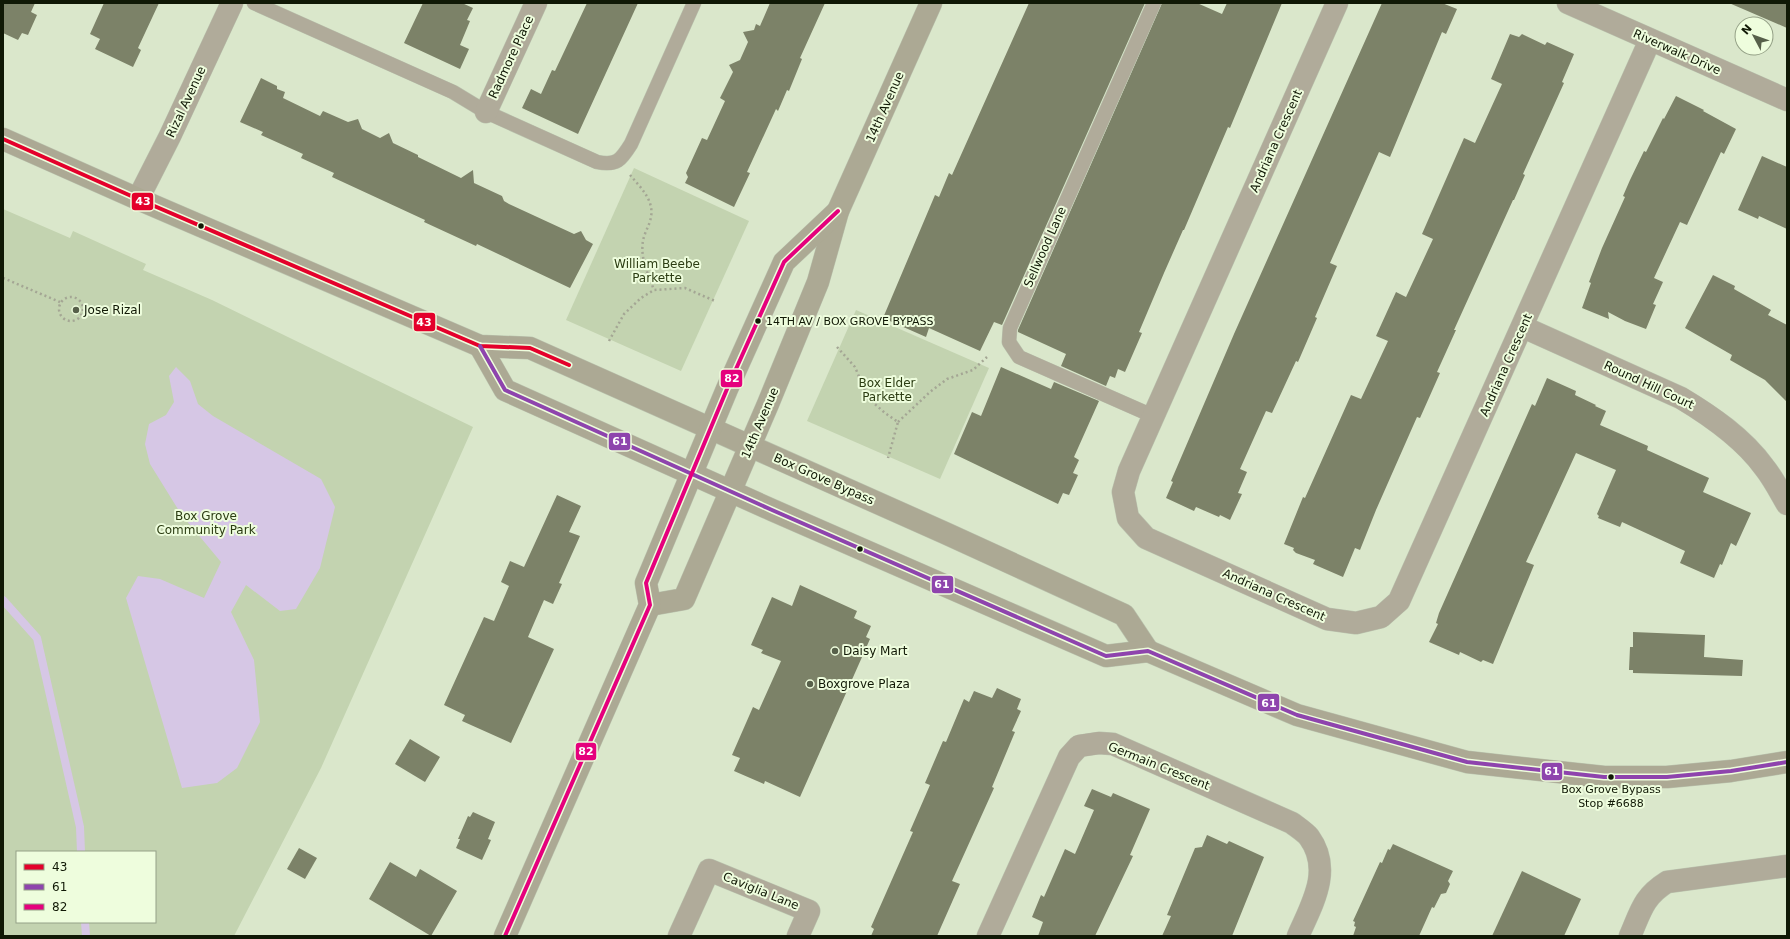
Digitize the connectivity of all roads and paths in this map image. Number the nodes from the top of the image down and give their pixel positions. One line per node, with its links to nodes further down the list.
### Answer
1 (232, 3): 14 (street, Rizal Avenue)
2 (254, 3): 11 (lane)
3 (536, 3): 11 (street, Radmore Place)
4 (694, 3): 11 (lane)
5 (931, 3): 15 (main road, 14th Avenue)
6 (1154, 3): 25 (lane, Sellwood Lane)
7 (1337, 3): 25 (street, Andriana Crescent)
8 (1568, 3): 9 (street, Riverwalk Drive)
9 (1650, 40): 10 (street, Riverwalk Drive); 20 (street, Andriana Crescent)
10 (1787, 100)
11 (486, 112)
12 (3, 139): 14 (main road, Box Grove Bypass)
13 (627, 172): 17 (path)
14 (138, 200): 22 (main road, Box Grove Bypass)
15 (838, 211): 27 (main road, 14th Avenue); 28 (main road, 14th Avenue)
16 (3, 278): 19 (path)
17 (654, 290): 18 (path); 21 (path)
18 (715, 301)
19 (60, 302): 19 (path)
20 (1523, 327): 25 (street, Andriana Crescent); 32 (street, Round Hill Court)
21 (609, 341)
22 (480, 346): 27 (main road, Box Grove Bypass); 30 (main road)
23 (837, 347): 26 (path)
24 (987, 357): 26 (path)
25 (1153, 416)
26 (898, 422): 29 (path)
27 (710, 428): 28 (main road, Box Grove Bypass); 30 (main road, 14th Avenue)
28 (750, 446): 31 (main road, 14th Avenue); 34 (main road, Box Grove Bypass)
29 (888, 458)
30 (691, 474): 31 (main road); 33 (main road, 14th Avenue)
31 (730, 491): 33 (main road, 14th Avenue); 34 (main road)
32 (1787, 504)
33 (650, 605): 37 (main road)
34 (1148, 651): 35 (main road)
35 (1787, 762)
36 (1787, 866): 42 (street)
37 (505, 936)
38 (679, 936): 39 (street, Caviglia Lane)
39 (798, 936)
40 (988, 936): 41 (street, Germain Crescent)
41 (1298, 936)
42 (1630, 936)

